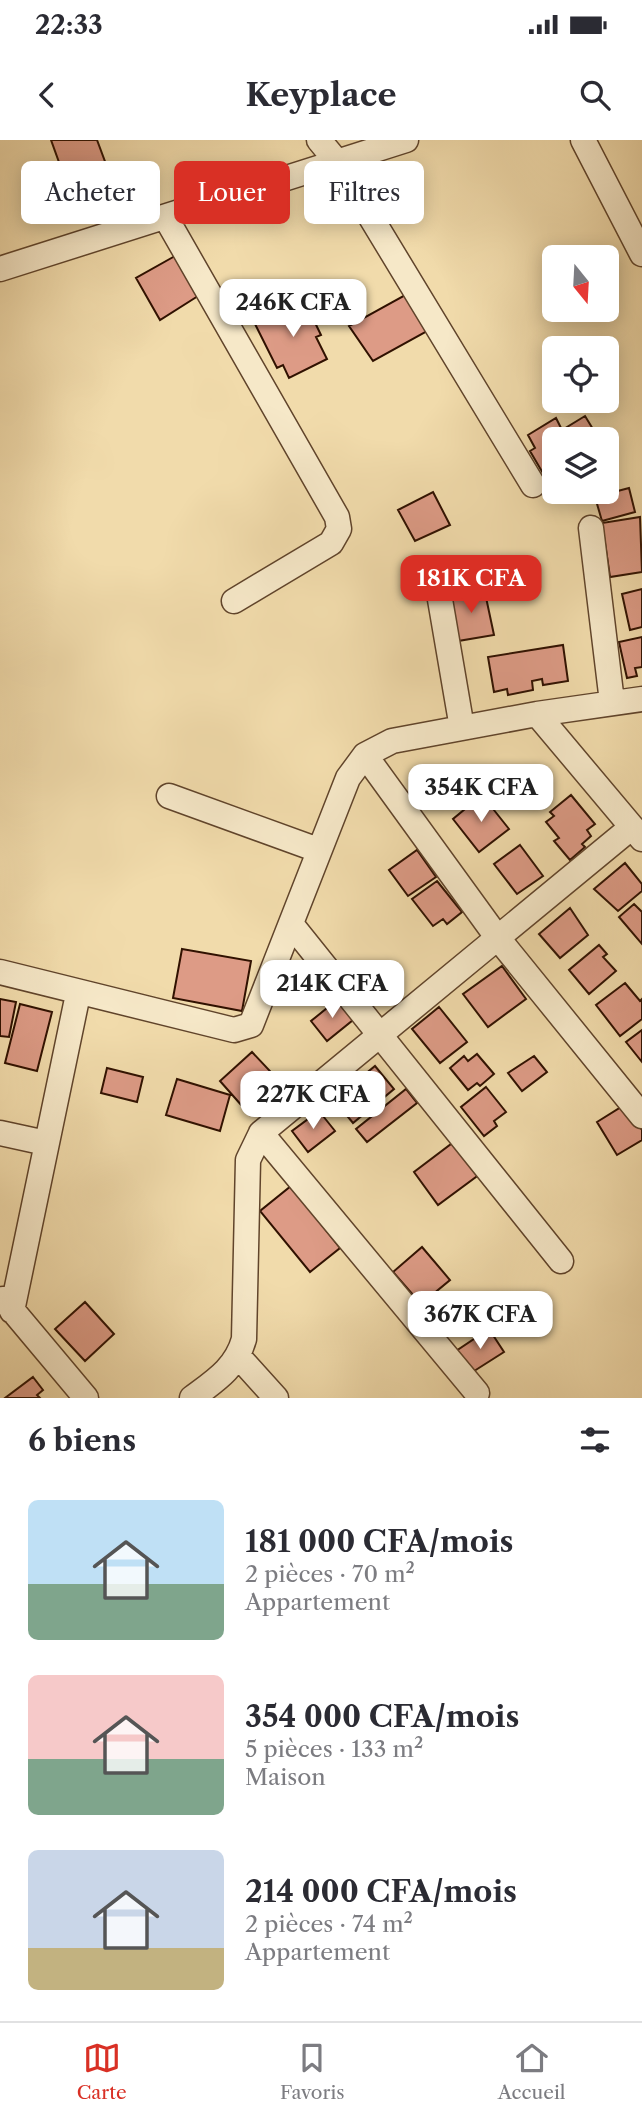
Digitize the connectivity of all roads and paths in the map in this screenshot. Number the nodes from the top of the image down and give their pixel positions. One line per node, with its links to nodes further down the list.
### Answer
1 (319, 140): 4 (street)
2 (406, 140): 5 (street)
3 (583, 140): 9 (street)
4 (336, 161)
5 (344, 161)
6 (304, 174): 7 (street)
7 (166, 218): 10 (street); 14 (street)
8 (375, 224): 11 (street)
9 (642, 254)
10 (0, 270)
11 (534, 485)
12 (591, 528): 16 (street)
13 (437, 582): 18 (street)
14 (234, 601)
15 (642, 699): 16 (street)
16 (612, 702): 17 (street)
17 (537, 713): 18 (street); 21 (street)
18 (462, 728): 19 (street)
19 (365, 755): 22 (street); 24 (street)
20 (169, 796): 22 (street)
21 (637, 833): 24 (street)
22 (318, 850): 23 (street)
23 (291, 925): 26 (street); 27 (street)
24 (497, 937): 27 (street); 28 (street)
25 (0, 972): 26 (street)
26 (78, 993): 31 (street)
27 (379, 1033): 30 (street); 32 (street)
28 (642, 1116)
29 (0, 1133): 31 (street)
30 (261, 1133): 34 (street); 35 (street)
31 (46, 1143): 33 (street)
32 (561, 1261)
33 (6, 1303): 36 (street)
34 (239, 1357): 37 (street); 38 (street)
35 (477, 1393)
36 (86, 1398)
37 (192, 1398)
38 (276, 1398)

